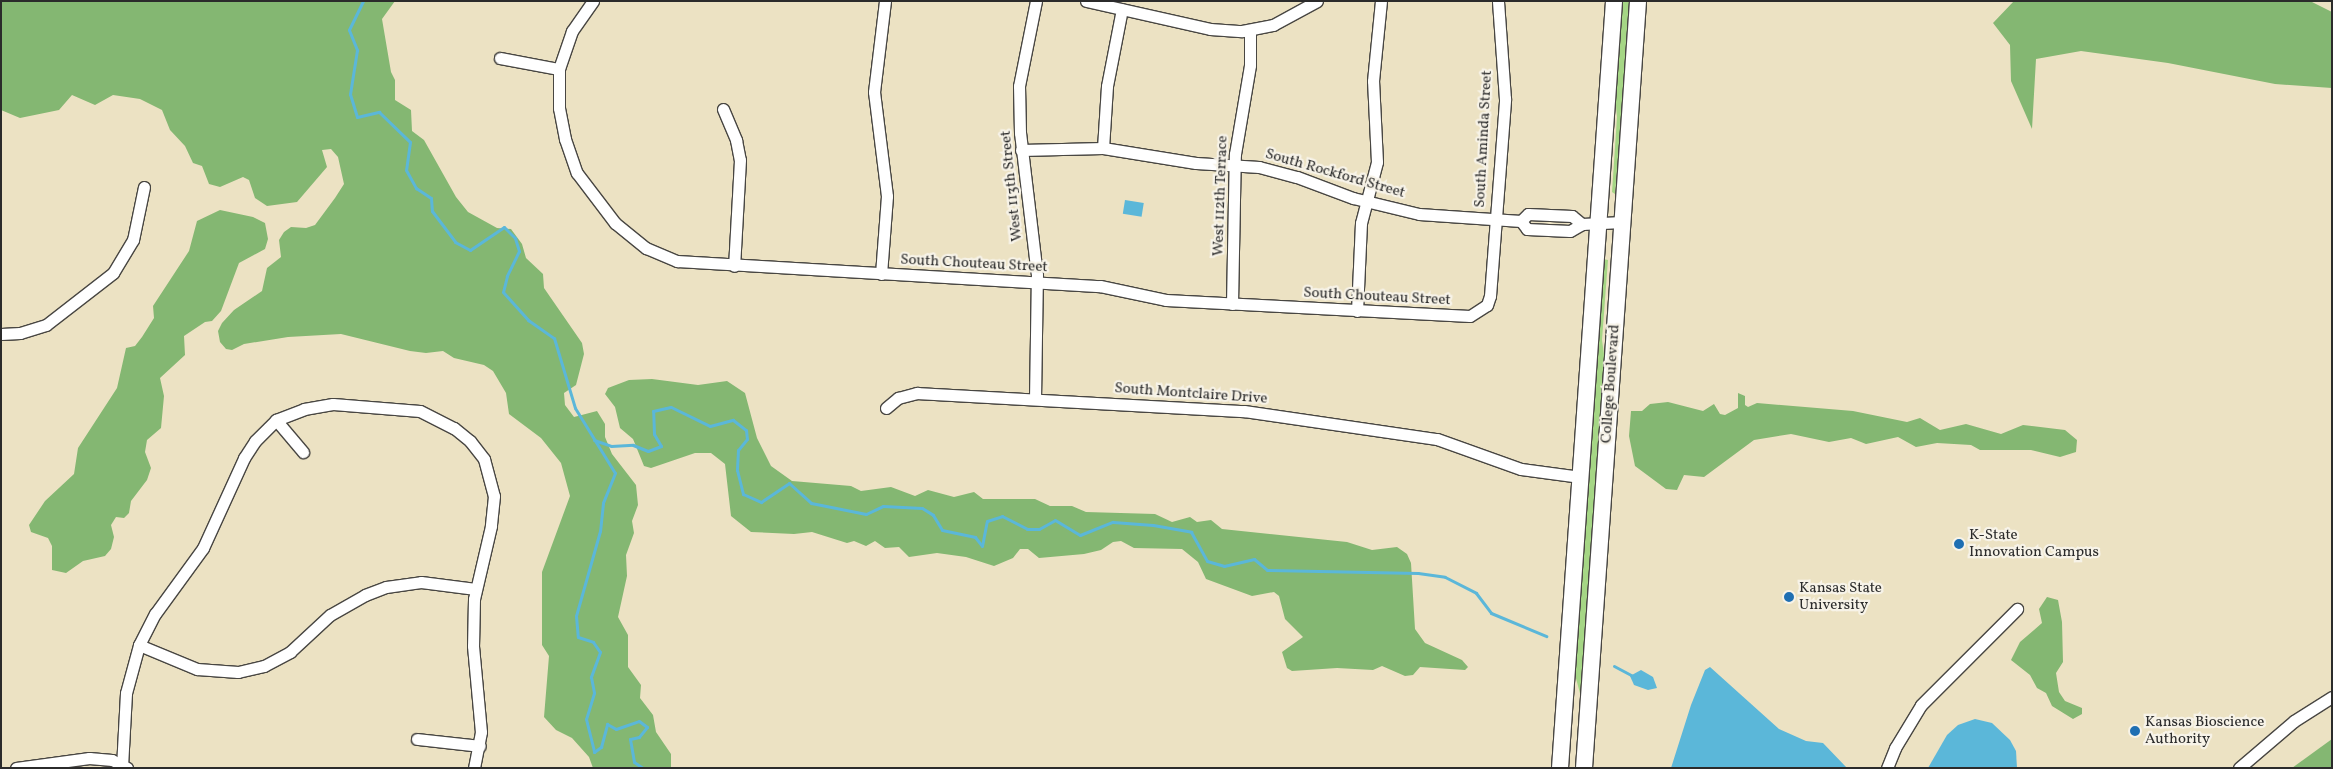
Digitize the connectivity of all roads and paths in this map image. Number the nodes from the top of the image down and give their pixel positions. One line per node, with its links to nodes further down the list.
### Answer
1 (885, 1): 24 (street)
2 (1036, 1): 16 (street, West 113th Street)
3 (1086, 1): 10 (street)
4 (1316, 1): 11 (street)
5 (1380, 1): 19 (street)
6 (1498, 1): 20 (street, South Aminda Street)
7 (1614, 1): 22 (main road, College Boulevard)
8 (1638, 1): 21 (main road, College Boulevard)
9 (589, 5): 13 (street, South Chouteau Street)
10 (1122, 9): 11 (street); 15 (street)
11 (1250, 31): 17 (street, West 112th Terrace)
12 (500, 58): 13 (street)
13 (559, 69): 23 (street, South Chouteau Street)
14 (723, 109): 23 (street)
15 (1103, 148): 16 (street, South Rockford Street); 17 (street, South Rockford Street)
16 (1021, 150): 25 (street, West 113th Street)
17 (1235, 165): 19 (street, South Rockford Street); 26 (street, West 112th Terrace)
18 (144, 187): 28 (street)
19 (1368, 201): 20 (street, South Rockford Street); 27 (street)
20 (1495, 220): 22 (street, South Rockford Street); 27 (street, South Chouteau Street)
21 (1622, 222): 22 (street, South Rockford Street); 45 (main road, College Boulevard)
22 (1590, 223): 33 (main road, College Boulevard)
23 (734, 266): 24 (street, South Chouteau Street)
24 (881, 274): 25 (street, South Chouteau Street)
25 (1037, 282): 26 (street, South Chouteau Street); 29 (street, West 113th Street)
26 (1232, 304): 27 (street, South Chouteau Street)
27 (1357, 311)
28 (1, 334)
29 (1035, 399): 30 (street, South Montclaire Drive); 33 (street, South Montclaire Drive)
30 (886, 408)
31 (276, 420): 32 (street); 34 (street); 36 (street)
32 (303, 452)
33 (1580, 477): 44 (main road, College Boulevard)
34 (476, 589): 36 (street); 39 (street)
35 (2017, 609): 46 (street)
36 (139, 645): 41 (street)
37 (2332, 697): 47 (street)
38 (417, 739): 39 (street)
39 (480, 746): 43 (street)
40 (16, 768): 41 (street)
41 (122, 768): 42 (street)
42 (128, 768)
43 (474, 768)
44 (1560, 768)
45 (1584, 768)
46 (1887, 768)
47 (2239, 768)

